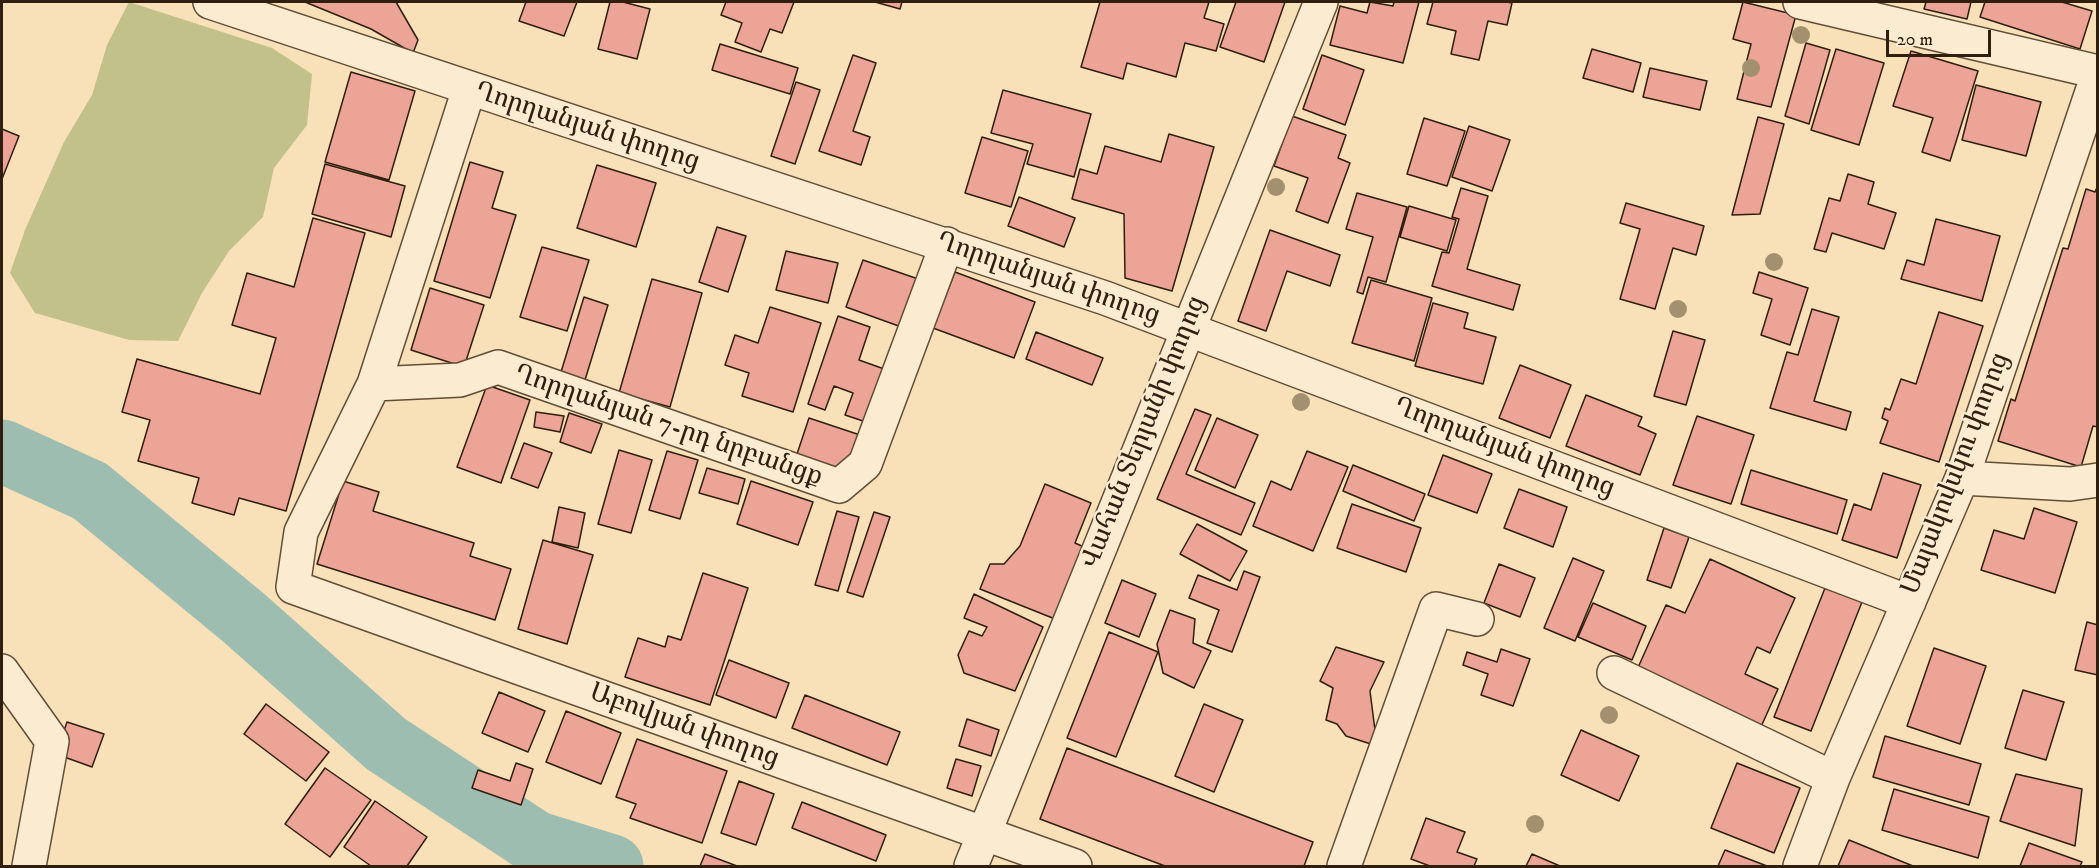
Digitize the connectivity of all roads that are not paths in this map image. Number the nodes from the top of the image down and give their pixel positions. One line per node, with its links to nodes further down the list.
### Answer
1 (210, 2): 5 (street, Ղորղանյան փողոց)
2 (1321, 2): 7 (street, Վահան Տերյանի փողոց)
3 (1800, 2): 4 (street)
4 (2097, 73): 9 (street, Մայակովսկու փողոց)
5 (469, 89): 6 (street, Ղորղանյան փողոց); 8 (street)
6 (947, 244): 7 (street, Ղորղանյան փողոց); 8 (street, Ղորղանյան 7-րդ նրբանցք)
7 (1186, 329): 11 (street, Ղորղանյան փողոց); 16 (street, Վահան Տերյանի փողոց)
8 (374, 384): 16 (street, Աբովյան փողոց)
9 (1962, 478): 10 (street); 11 (street, Մայակովսկու փողոց)
10 (2097, 480)
11 (1909, 602): 15 (street, Մայակովսկու փողոց)
12 (1477, 619): 20 (street)
13 (2, 671): 17 (street)
14 (1614, 673): 15 (street)
15 (1833, 778): 21 (street, Մայակովսկու փողոց)
16 (983, 834): 18 (street, Վահան Տերյանի փողոց); 19 (street, Աբովյան փողոց)
17 (29, 867)
18 (971, 867)
19 (1076, 867)
20 (1344, 867)
21 (1800, 867)

